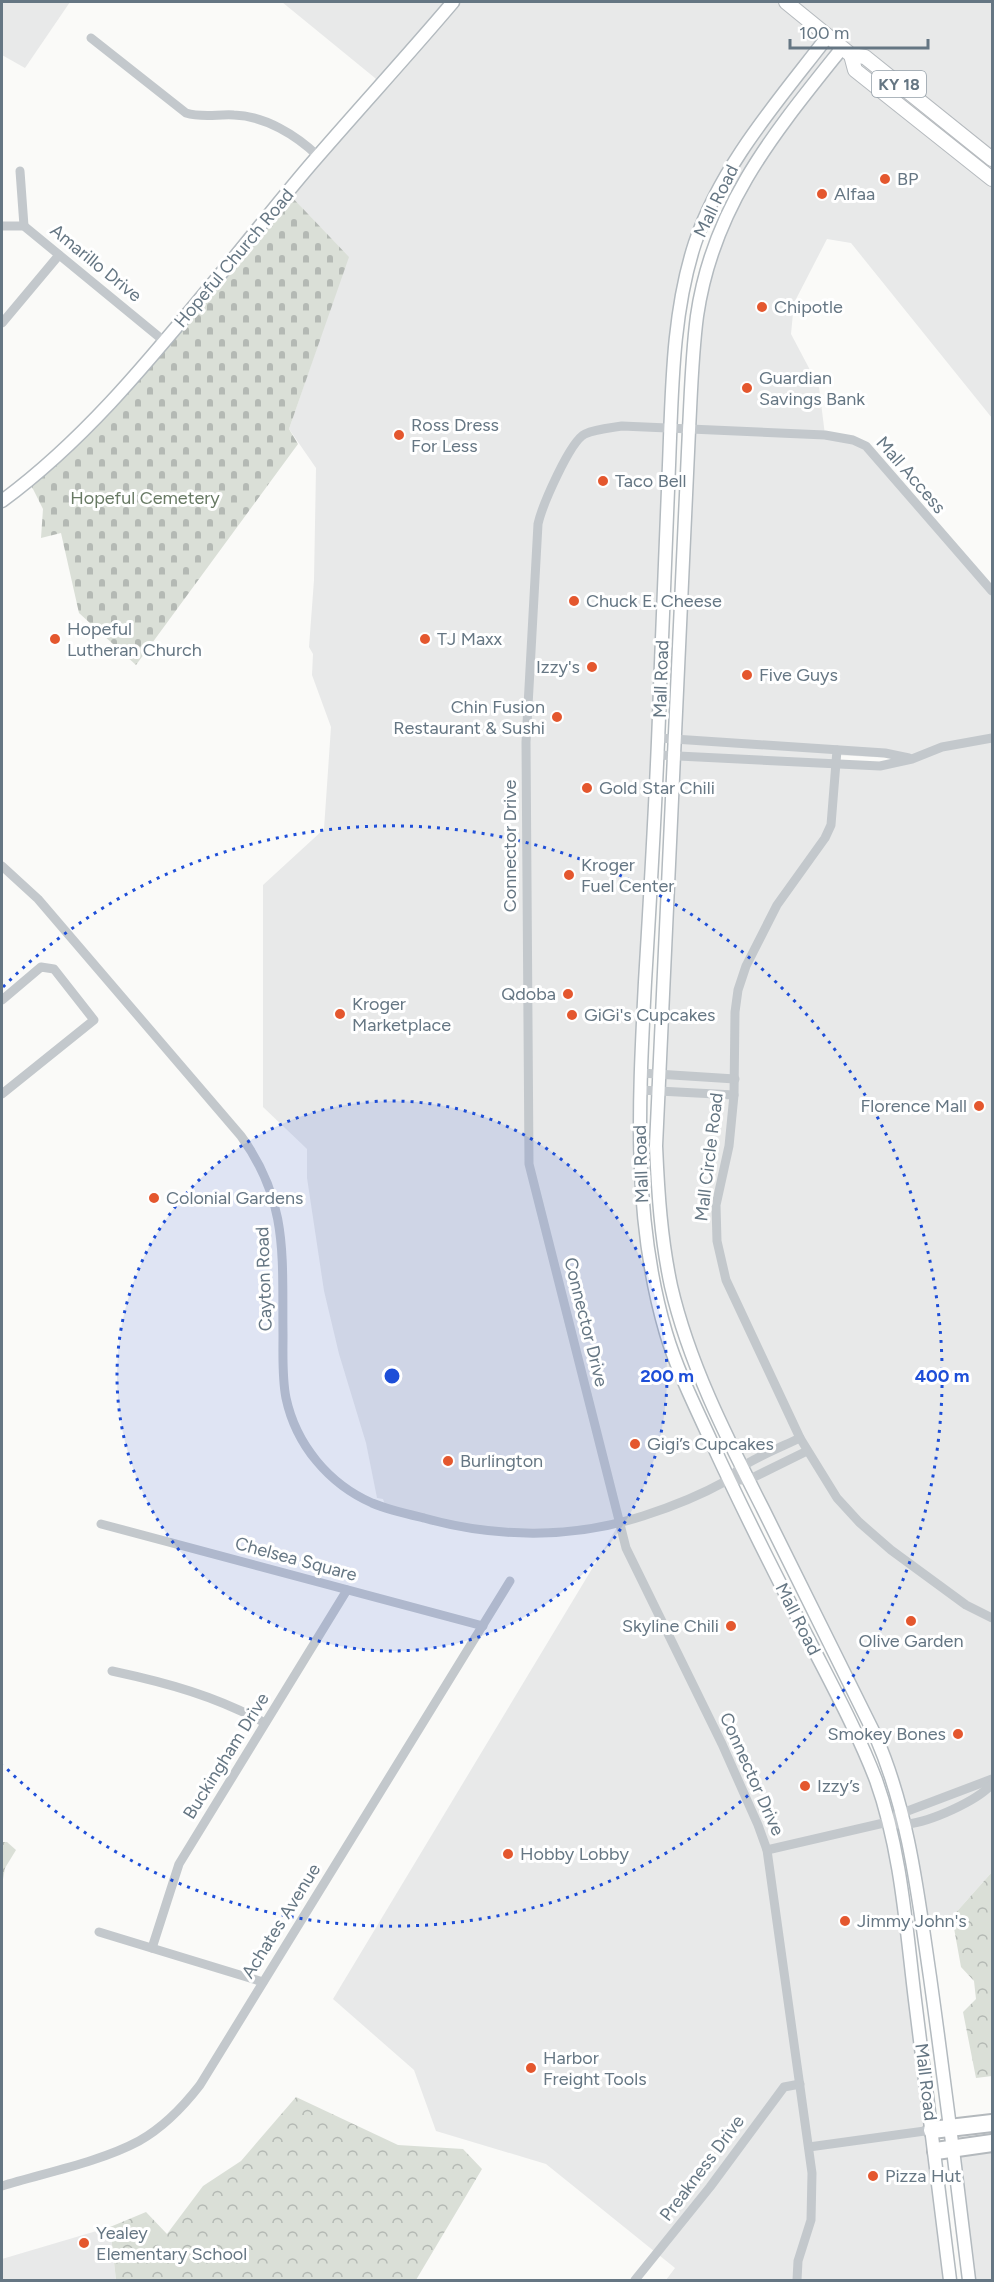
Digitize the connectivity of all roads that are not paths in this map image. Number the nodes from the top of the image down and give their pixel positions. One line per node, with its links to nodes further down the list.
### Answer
1 (453, 2): 6 (main road, Hopeful Church Road)
2 (786, 2): 3 (main road, KY 18)
3 (828, 36): 5 (main road, KY 18); 15 (main road, Mall Road)
4 (91, 38): 6 (street)
5 (846, 51): 7 (main road, KY 18); 9 (main road, KY 18); 16 (main road, Mall Road)
6 (318, 156): 14 (main road, Hopeful Church Road)
7 (993, 159)
8 (20, 171): 11 (street)
9 (993, 179)
10 (2, 226): 11 (street, Amarillo Drive)
11 (24, 226): 12 (street, Amarillo Drive)
12 (59, 255): 13 (street); 14 (street, Amarillo Drive)
13 (2, 323)
14 (164, 341): 17 (main road, Hopeful Church Road)
15 (671, 429): 16 (street, Mall Access); 19 (main road, Mall Road); 41 (street, Connector Drive)
16 (689, 430): 18 (street, Mall Access); 21 (main road, Mall Road)
17 (2, 501)
18 (993, 591)
19 (658, 738): 21 (street); 23 (main road, Mall Road)
20 (993, 738): 25 (street)
21 (676, 740): 22 (street); 24 (main road, Mall Road)
22 (837, 750): 25 (street); 26 (street, Mall Circle Road)
23 (658, 754): 24 (street); 29 (main road, Mall Road)
24 (675, 756): 26 (street); 30 (main road, Mall Road)
25 (912, 759): 26 (street)
26 (836, 764): 31 (street, Mall Circle Road)
27 (2, 866): 41 (street, Cayton Road)
28 (2, 1000): 32 (street)
29 (640, 1073): 30 (street); 33 (main road, Mall Road)
30 (660, 1075): 31 (street); 34 (main road, Mall Road)
31 (735, 1079): 35 (street, Mall Circle Road)
32 (4, 1088)
33 (640, 1090): 34 (street); 39 (main road, Mall Road)
34 (659, 1091): 35 (street); 38 (main road, Mall Road)
35 (734, 1095): 36 (street, Mall Circle Road)
36 (800, 1438): 37 (street, Mall Circle Road); 38 (street)
37 (807, 1451): 40 (street); 45 (street, Mall Circle Road)
38 (741, 1466): 39 (street); 40 (main road, Mall Road)
39 (729, 1480): 40 (street); 41 (street, Cayton Road); 52 (main road, Mall Road)
40 (748, 1480): 51 (main road, Mall Road)
41 (619, 1523): 53 (street, Connector Drive)
42 (101, 1524): 44 (street, Chelsea Square)
43 (510, 1581): 46 (street, Achates Avenue)
44 (347, 1590): 46 (street, Chelsea Square); 48 (street, Buckingham Drive)
45 (993, 1618)
46 (483, 1626): 56 (street, Achates Avenue)
47 (112, 1671): 48 (street)
48 (266, 1723): 55 (street, Buckingham Drive)
49 (993, 1779): 51 (street)
50 (993, 1784): 51 (street)
51 (903, 1818): 52 (street); 59 (main road, Mall Road)
52 (888, 1822): 53 (street); 60 (main road, Mall Road)
53 (767, 1850): 57 (street, Connector Drive)
54 (99, 1932): 55 (street)
55 (152, 1948): 56 (street)
56 (263, 1982): 65 (street, Achates Avenue)
57 (800, 2084): 62 (street, Connector Drive); 66 (street, Preakness Drive)
58 (993, 2122): 59 (highway)
59 (951, 2128): 60 (highway); 63 (main road, Mall Road)
60 (932, 2130): 62 (street); 64 (main road, Mall Road)
61 (993, 2143): 63 (highway)
62 (809, 2147): 67 (street, Connector Drive)
63 (954, 2149): 64 (highway); 69 (main road, Mall Road)
64 (936, 2151): 68 (main road, Mall Road)
65 (2, 2186)
66 (635, 2280)
67 (797, 2280)
68 (950, 2280)
69 (969, 2280)

